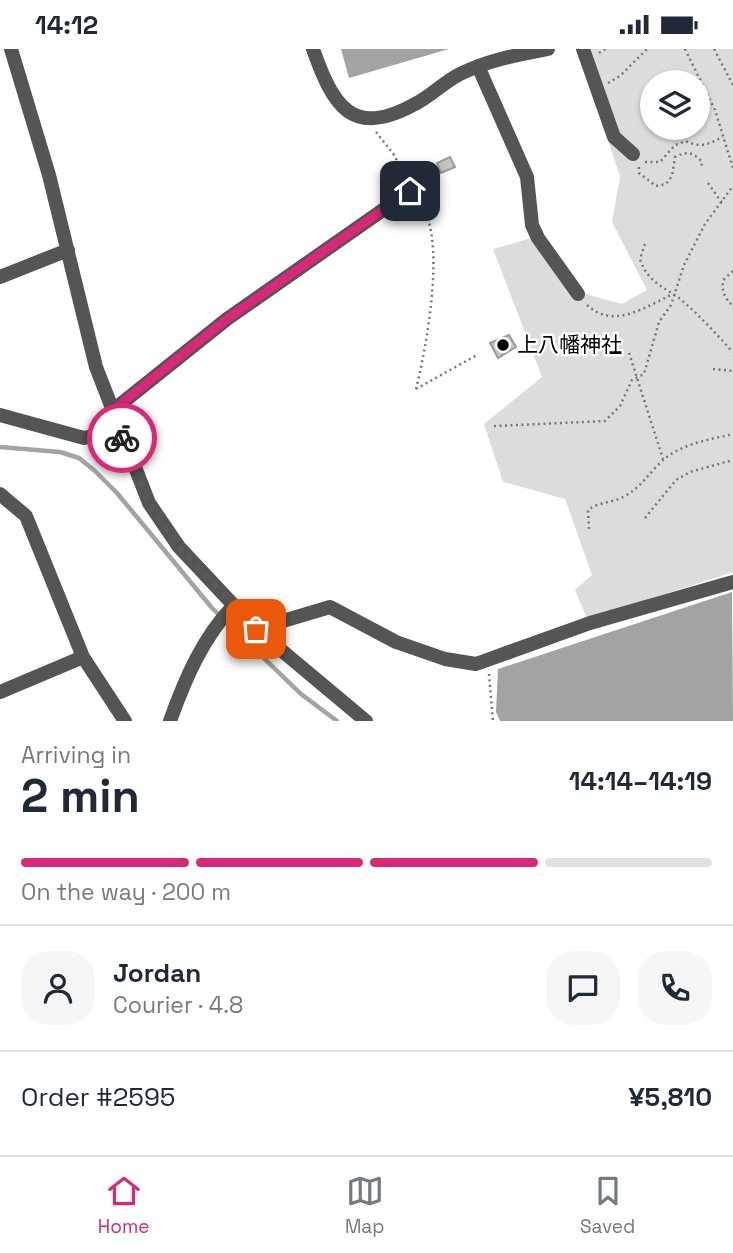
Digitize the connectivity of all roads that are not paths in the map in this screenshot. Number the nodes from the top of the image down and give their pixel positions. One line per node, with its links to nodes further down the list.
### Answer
1 (10, 49): 8 (street)
2 (313, 49): 5 (street)
3 (548, 49): 5 (street)
4 (583, 49): 6 (street)
5 (478, 66): 10 (street)
6 (633, 154)
7 (410, 191): 11 (street)
8 (68, 250): 9 (street); 11 (street)
9 (0, 277)
10 (578, 293)
11 (112, 411): 13 (street)
12 (0, 415): 13 (street)
13 (119, 430): 16 (street)
14 (0, 494): 18 (street)
15 (733, 582): 17 (street)
16 (231, 609): 17 (street); 21 (street)
17 (256, 629): 22 (street)
18 (83, 657): 19 (street); 20 (street)
19 (0, 692)
20 (125, 721)
21 (170, 721)
22 (366, 721)

